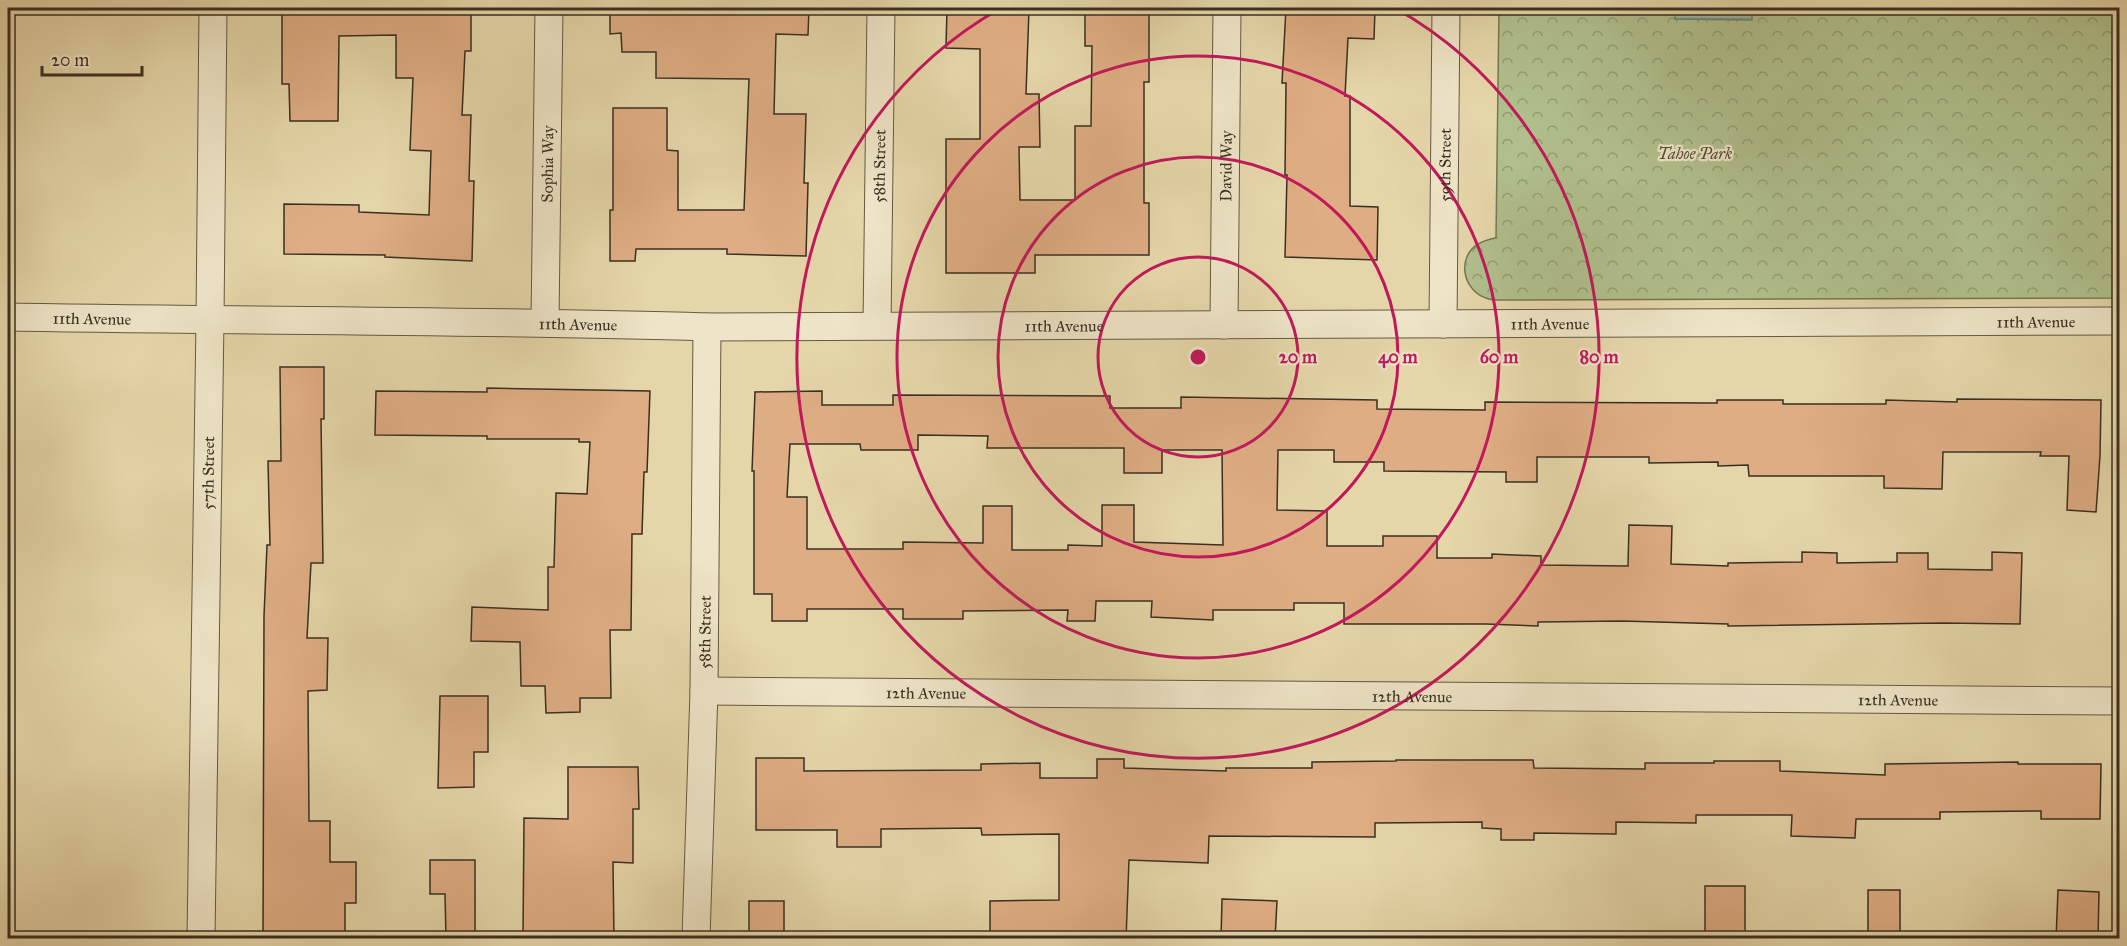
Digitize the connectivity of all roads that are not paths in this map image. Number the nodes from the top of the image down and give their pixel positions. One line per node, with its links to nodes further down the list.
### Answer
1 (213, 8): 7 (street, 57th Street)
2 (549, 8): 9 (street, Sophia Way)
3 (881, 8): 11 (street, 58th Street)
4 (1227, 8): 12 (street, David Way)
5 (1446, 8): 10 (street, 59th Street)
6 (8, 317): 7 (street, 11th Avenue)
7 (210, 321): 9 (street, 11th Avenue); 16 (street, 57th Street)
8 (2120, 321): 10 (street, 11th Avenue)
9 (545, 322): 13 (street, 11th Avenue)
10 (1443, 324): 12 (street, 11th Avenue)
11 (877, 325): 12 (street, 11th Avenue); 13 (street, 11th Avenue)
12 (1224, 325)
13 (707, 327): 14 (street, 58th Street)
14 (704, 691): 15 (street, 12th Avenue); 17 (street, 58th Street)
15 (2120, 701)
16 (201, 939)
17 (696, 939)

